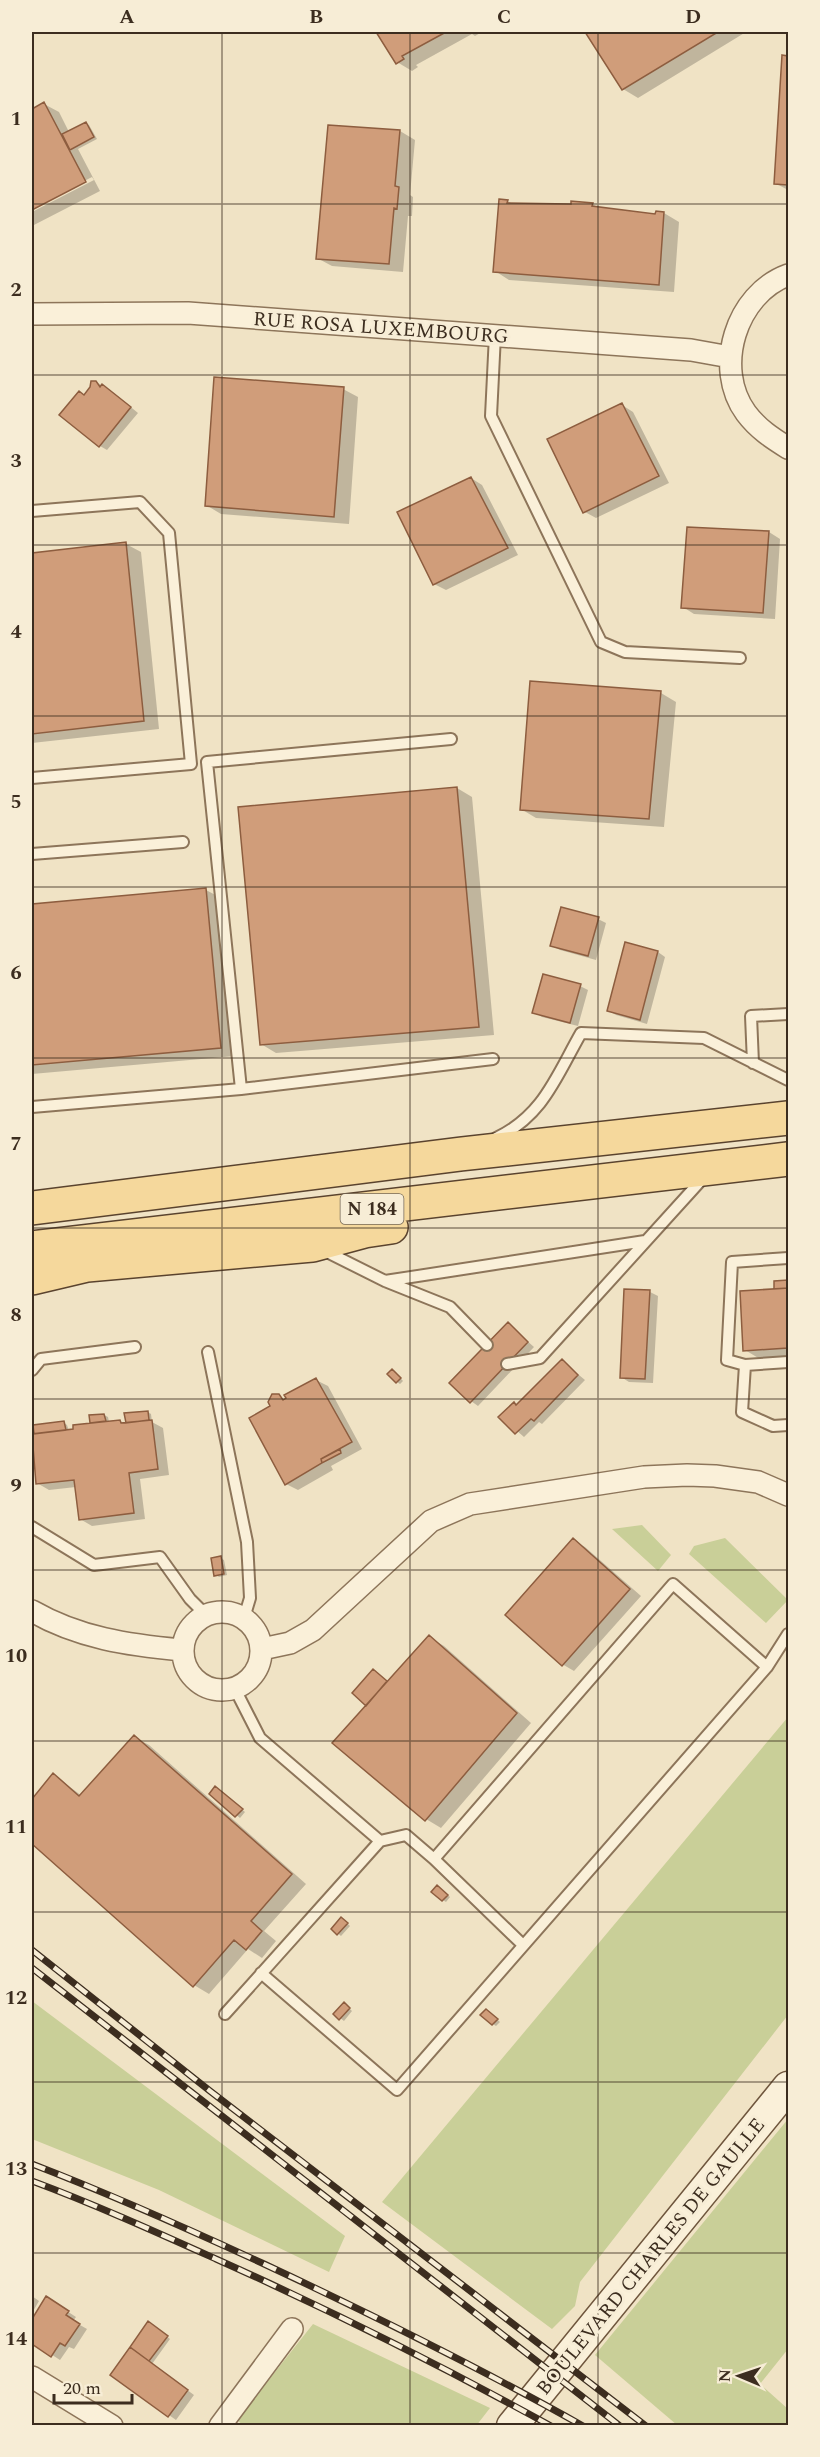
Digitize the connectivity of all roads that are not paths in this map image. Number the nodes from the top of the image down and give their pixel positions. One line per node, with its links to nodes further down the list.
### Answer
1 (789, 275): 4 (street)
2 (32, 314): 3 (street, RUE ROSA LUXEMBOURG)
3 (495, 335): 4 (street, RUE ROSA LUXEMBOURG); 7 (lane)
4 (730, 357): 5 (street)
5 (789, 448)
6 (32, 511): 10 (lane)
7 (740, 658)
8 (451, 739): 9 (lane)
9 (207, 762): 10 (lane); 18 (lane)
10 (191, 764): 11 (lane)
11 (32, 778)
12 (183, 842): 13 (lane)
13 (32, 854)
14 (789, 1014): 16 (lane)
15 (493, 1059): 18 (lane)
16 (753, 1063): 17 (lane); 21 (lane)
17 (789, 1080)
18 (241, 1089): 19 (lane)
19 (32, 1107)
20 (789, 1118): 21 (main road, N 184)
21 (461, 1154): 25 (main road, N 184)
22 (789, 1159): 23 (main road, N 184)
23 (713, 1167): 24 (main road, N 184); 26 (lane)
24 (627, 1178): 27 (main road); 28 (main road, N 184)
25 (33, 1207)
26 (645, 1241): 31 (lane); 36 (lane)
27 (312, 1245): 30 (main road); 31 (lane)
28 (32, 1248)
29 (789, 1258): 37 (lane)
30 (32, 1278)
31 (385, 1281): 32 (lane)
32 (487, 1344)
33 (135, 1347): 38 (lane)
34 (208, 1352): 44 (lane)
35 (789, 1362): 37 (lane)
36 (507, 1364)
37 (745, 1365): 39 (lane)
38 (32, 1370)
39 (789, 1425)
40 (789, 1496): 46 (street)
41 (32, 1527): 43 (lane)
42 (32, 1611): 47 (street)
43 (206, 1615): 44 (street); 47 (street)
44 (244, 1618): 46 (street)
45 (789, 1634): 48 (lane)
46 (262, 1649): 49 (street)
47 (183, 1650): 49 (street)
48 (766, 1667): 51 (lane); 52 (lane)
49 (235, 1689): 50 (lane)
50 (380, 1841): 51 (lane); 53 (lane)
51 (434, 1859): 52 (lane)
52 (523, 1945): 53 (lane)
53 (261, 1973): 54 (lane)
54 (225, 2014)
55 (789, 2087): 60 (main road, BOULEVARD CHARLES DE GAULLE)
56 (292, 2329): 59 (street)
57 (32, 2377): 58 (street)
58 (112, 2426)
59 (220, 2426)
60 (512, 2426)

